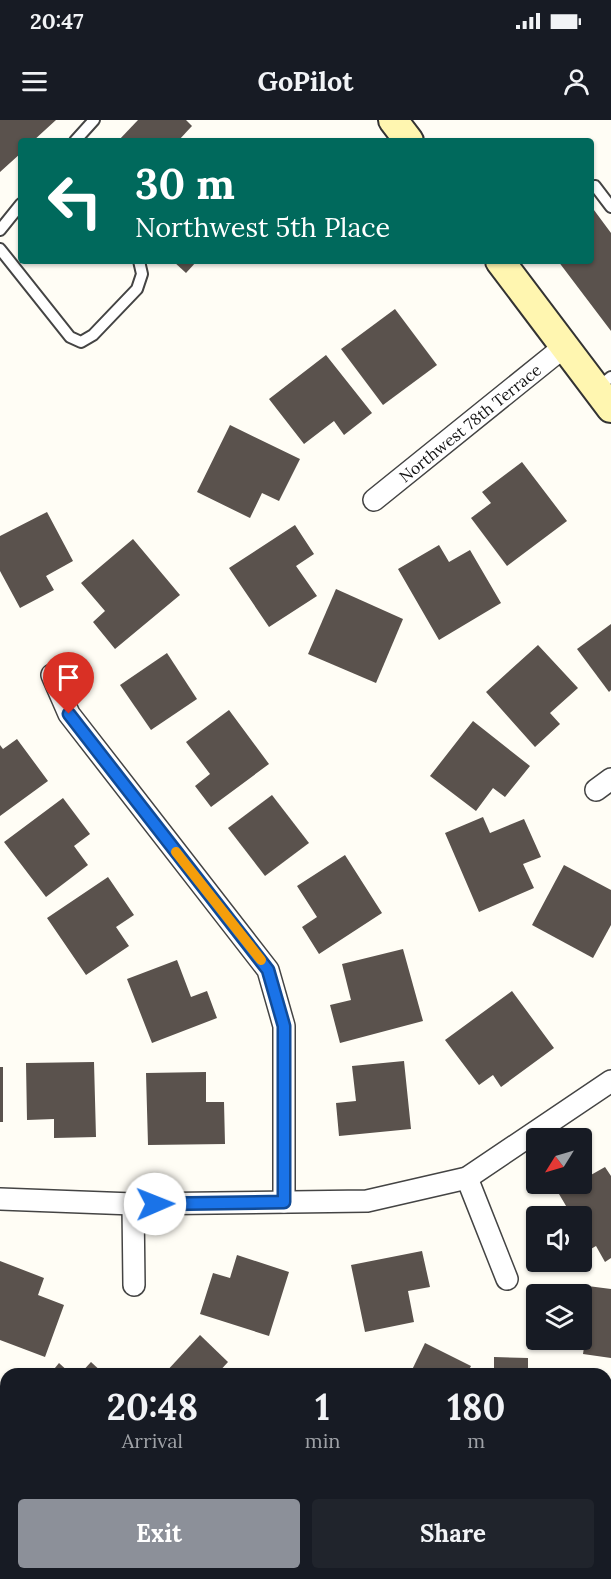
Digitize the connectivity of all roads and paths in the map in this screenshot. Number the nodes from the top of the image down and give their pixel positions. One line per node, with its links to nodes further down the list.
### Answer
1 (94, 120): 3 (lane)
2 (393, 120): 4 (street)
3 (78, 138)
4 (407, 138)
5 (594, 186): 6 (lane)
6 (611, 207)
7 (18, 208): 8 (lane)
8 (0, 230)
9 (0, 249): 10 (lane)
10 (140, 264)
11 (502, 264): 12 (street)
12 (566, 346): 13 (street); 14 (street, Northwest 78th Terrace)
13 (606, 391)
14 (374, 500)
15 (52, 675): 19 (street)
16 (611, 1081): 17 (street)
17 (467, 1178): 19 (street); 21 (street)
18 (0, 1199): 20 (street)
19 (284, 1202): 20 (street)
20 (133, 1204): 22 (street)
21 (507, 1279)
22 (134, 1285)

